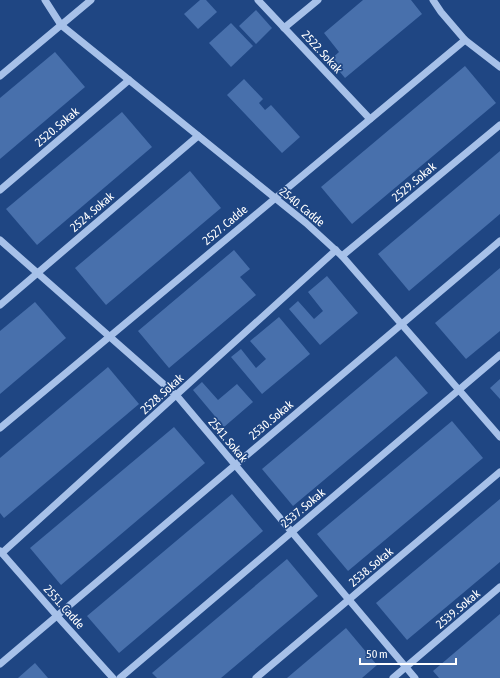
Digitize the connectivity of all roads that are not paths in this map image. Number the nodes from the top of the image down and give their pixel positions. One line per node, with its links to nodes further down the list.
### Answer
1 (45, 0): 6 (street, 2540. Cadde)
2 (91, 0): 6 (street)
3 (258, 0): 7 (street, 2522. Sokak)
4 (318, 0): 7 (street)
5 (432, 0): 8 (street)
6 (61, 26): 10 (street); 11 (street, 2540. Cadde)
7 (284, 28): 12 (street, 2522. Sokak)
8 (465, 40): 9 (street); 12 (street, 2527. Cadde)
9 (500, 67)
10 (0, 76)
11 (129, 80): 14 (street, 2540. Cadde); 15 (street, 2520. Sokak)
12 (370, 119): 16 (street, 2527. Cadde)
13 (500, 125): 20 (street, 2529. Sokak)
14 (198, 136): 16 (street, 2540. Cadde); 21 (street, 2524. Sokak)
15 (0, 190)
16 (274, 199): 19 (street, 2540. Cadde); 24 (street, 2527. Cadde)
17 (0, 240): 21 (street, 2541. Sokak)
18 (500, 240): 23 (street, 2530. Sokak)
19 (336, 250): 20 (street, 2540. Cadde); 27 (street, 2528. Sokak)
20 (342, 256): 23 (street, 2540. Cadde)
21 (37, 273): 22 (street, 2524. Sokak); 24 (street, 2541. Sokak)
22 (0, 305)
23 (402, 324): 26 (street, 2540. Cadde); 30 (street, 2530. Sokak)
24 (109, 337): 27 (street, 2541. Sokak); 28 (street, 2527. Cadde)
25 (500, 355): 26 (street, 2537. Sokak)
26 (459, 390): 29 (street, 2540. Cadde); 32 (street, 2537. Sokak)
27 (176, 396): 30 (street, 2541. Sokak); 33 (street, 2528. Sokak)
28 (0, 428)
29 (500, 437)
30 (235, 465): 32 (street, 2541. Sokak); 36 (street, 2530. Sokak)
31 (500, 472): 35 (street, 2538. Sokak)
32 (292, 532): 35 (street, 2541. Sokak); 40 (street, 2537. Sokak)
33 (1, 552): 36 (street, 2551. Cadde)
34 (500, 587): 38 (street, 2539. Sokak)
35 (349, 600): 38 (street, 2541. Sokak); 41 (street, 2538. Sokak)
36 (57, 616): 37 (street, 2530. Sokak); 39 (street, 2551. Cadde)
37 (0, 664)
38 (406, 667): 42 (street, 2539. Sokak); 43 (street, 2541. Sokak)
39 (113, 678)
40 (120, 678)
41 (256, 678)
42 (393, 678)
43 (415, 678)

